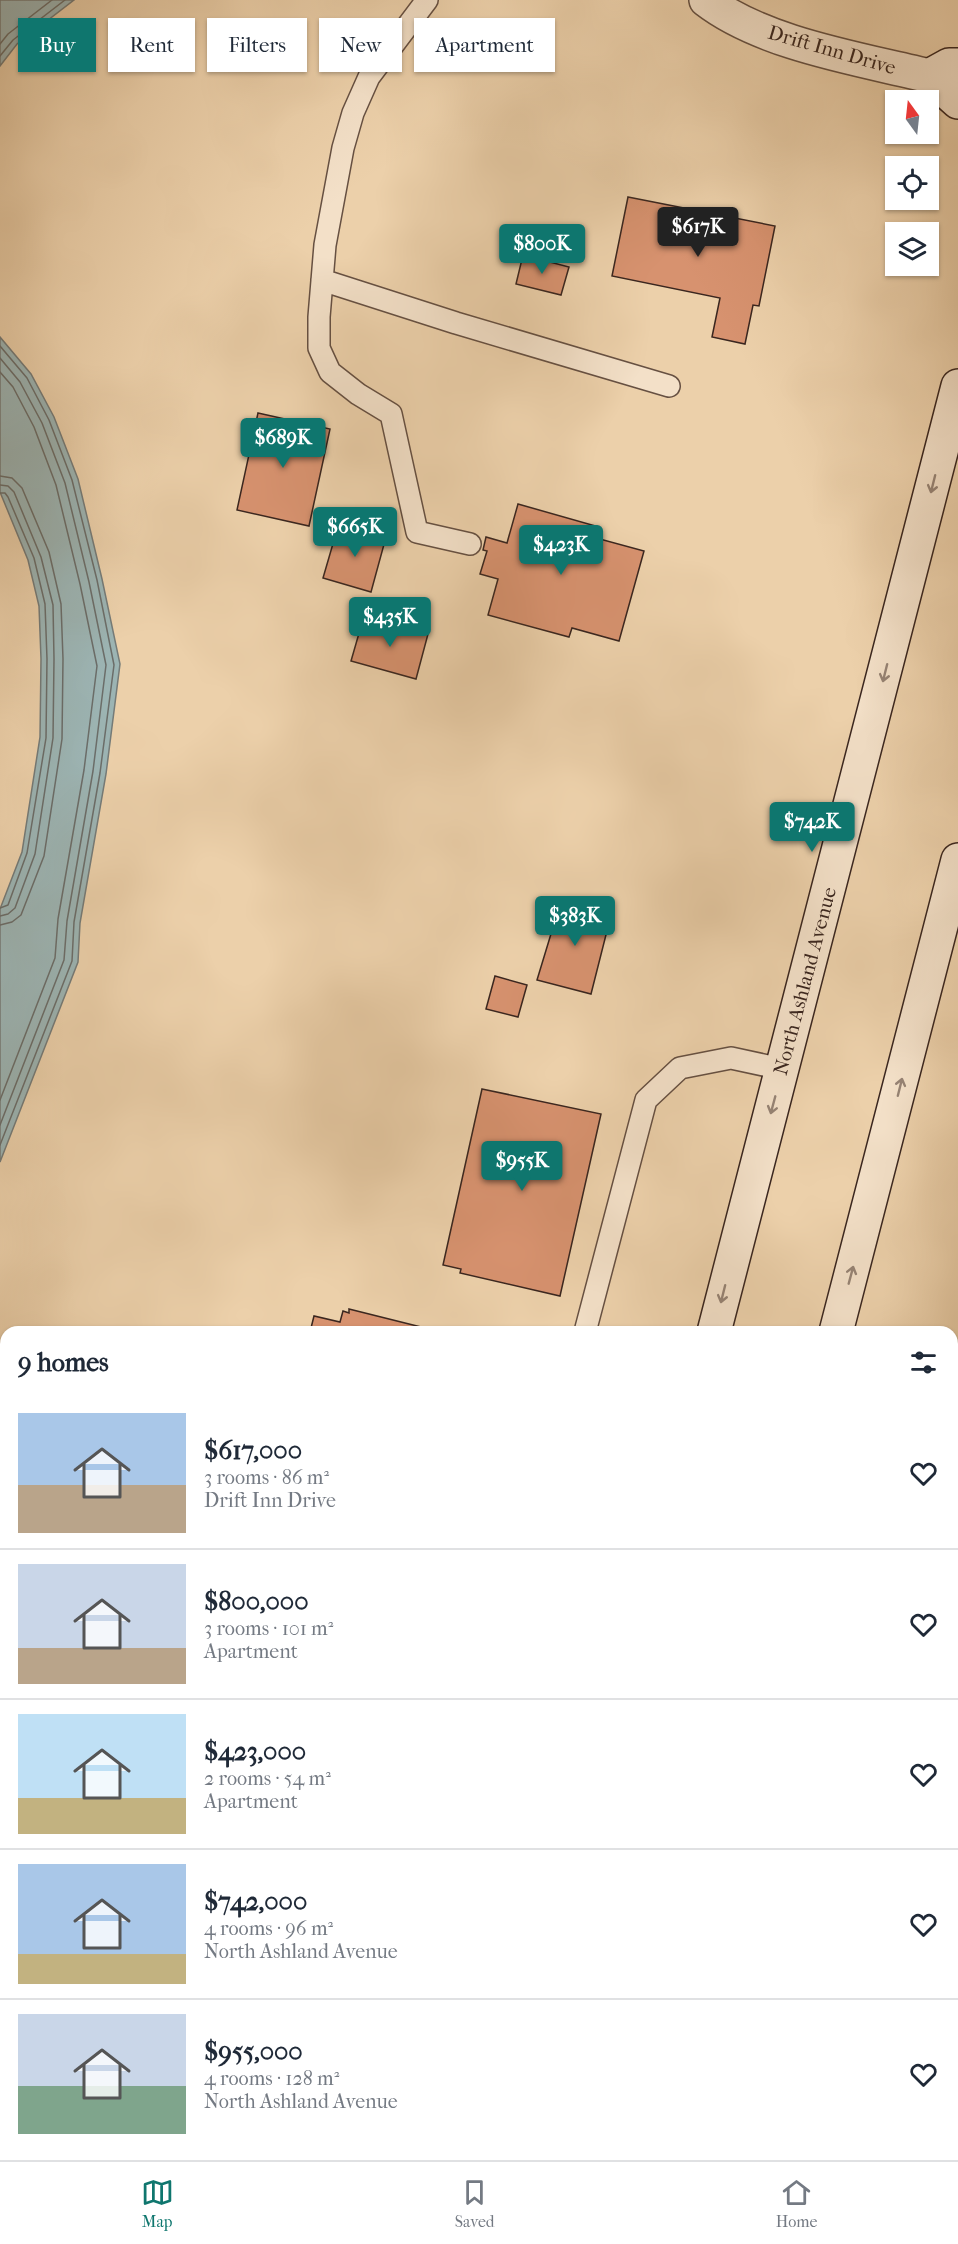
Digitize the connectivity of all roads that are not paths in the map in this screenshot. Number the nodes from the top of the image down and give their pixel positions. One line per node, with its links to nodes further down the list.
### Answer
1 (427, 0): 5 (lane)
2 (706, 0): 3 (main road, Drift Inn Drive)
3 (944, 70): 4 (main road)
4 (958, 102)
5 (322, 280): 6 (lane); 8 (lane)
6 (669, 386)
7 (958, 386): 10 (main road, North Ashland Avenue, one-way to 10)
8 (470, 544)
9 (958, 860): 13 (main road, one-way to 9)
10 (782, 1069): 11 (lane); 12 (main road, North Ashland Avenue, one-way to 12)
11 (587, 1326)
12 (716, 1326)
13 (838, 1326)

